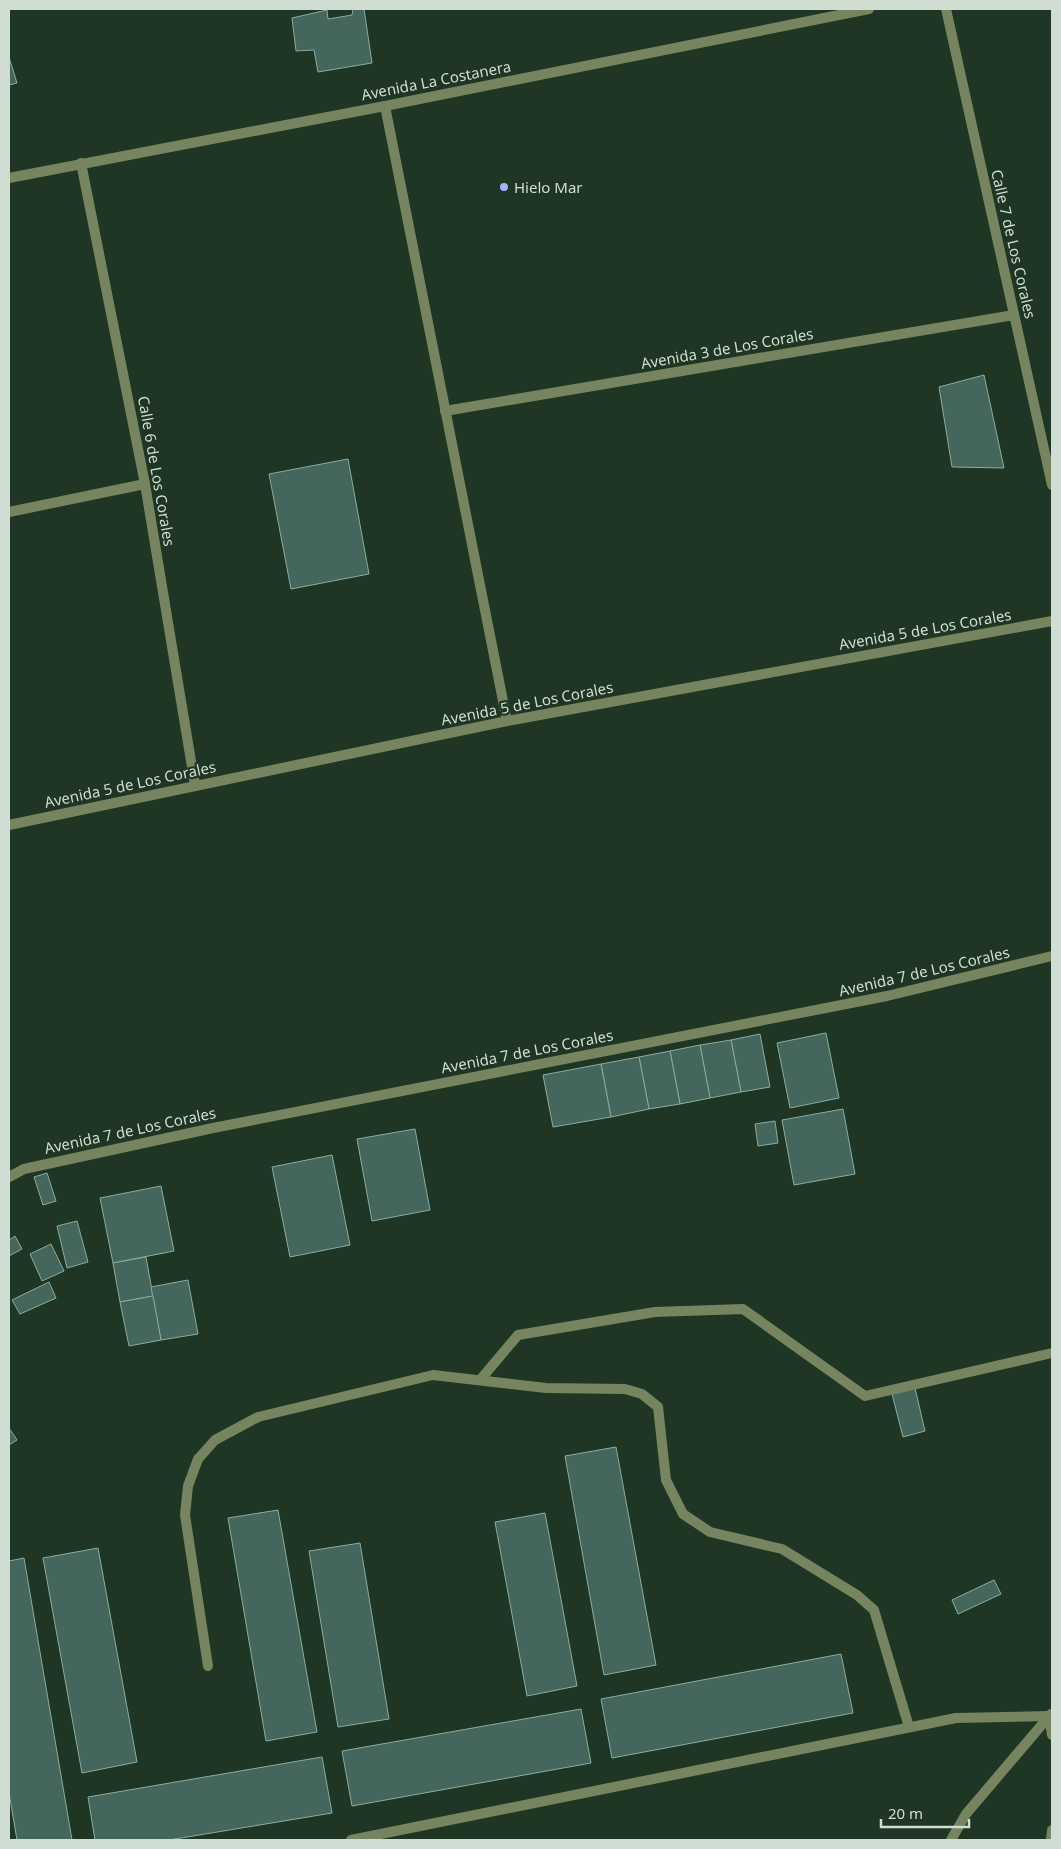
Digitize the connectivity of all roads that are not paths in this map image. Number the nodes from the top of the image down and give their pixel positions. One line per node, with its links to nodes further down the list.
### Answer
1 (869, 9): 3 (street, Avenida La Costanera)
2 (946, 9): 6 (street, Calle 7 de Los Corales)
3 (385, 106): 4 (street, Avenida La Costanera); 7 (street)
4 (81, 163): 5 (street, Avenida La Costanera); 8 (street, Calle 6 de Los Corales)
5 (9, 178)
6 (1014, 315): 7 (street, Avenida 3 de Los Corales); 9 (street, Calle 7 de Los Corales)
7 (445, 411): 12 (street)
8 (145, 484): 10 (street); 13 (street, Calle 6 de Los Corales)
9 (1052, 485)
10 (9, 512)
11 (1052, 620): 12 (street, Avenida 5 de Los Corales)
12 (507, 721): 13 (street, Avenida 5 de Los Corales)
13 (195, 785): 14 (street, Avenida 5 de Los Corales)
14 (9, 825)
15 (1052, 956): 16 (street, Avenida 7 de Los Corales)
16 (9, 1176)
17 (1052, 1353): 18 (street)
18 (480, 1380): 19 (street); 21 (street)
19 (208, 1666)
20 (1051, 1715): 21 (street); 22 (street); 25 (street)
21 (909, 1727): 24 (street)
22 (1052, 1735)
23 (1052, 1830): 26 (street)
24 (351, 1840)
25 (951, 1840)
26 (1051, 1840)

